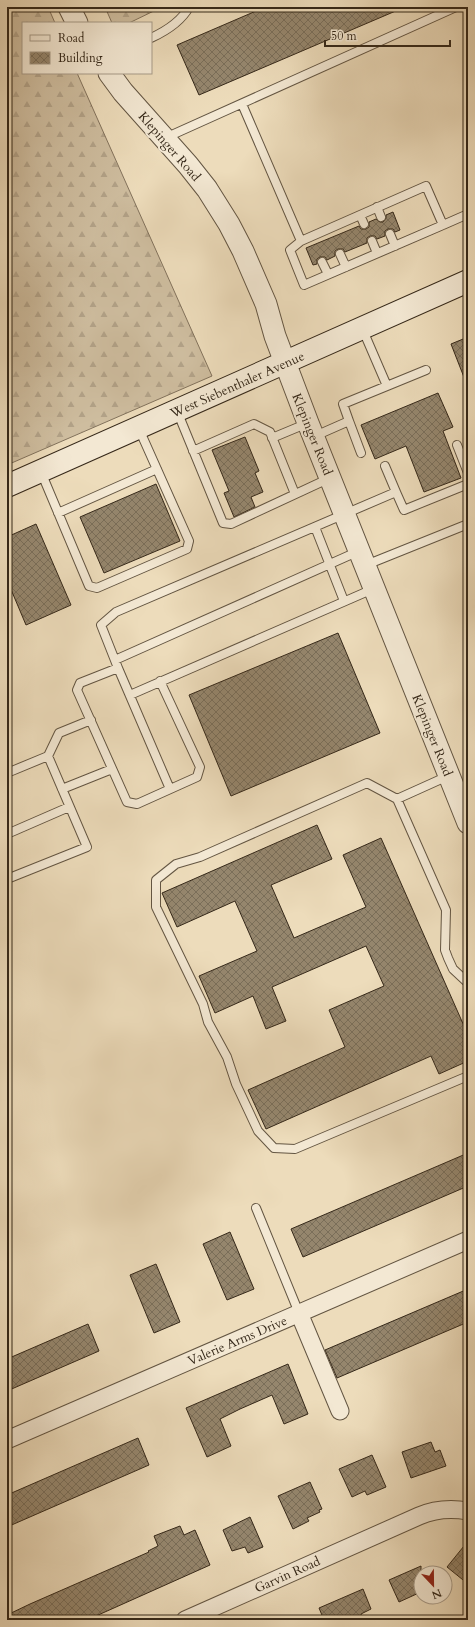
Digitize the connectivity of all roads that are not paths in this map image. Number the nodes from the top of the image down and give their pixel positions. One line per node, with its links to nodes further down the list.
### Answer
1 (69, 7): 4 (street)
2 (189, 7): 5 (lane)
3 (456, 7): 7 (lane)
4 (76, 22)
5 (152, 38)
6 (110, 74): 8 (street, Klepinger Road)
7 (242, 104): 8 (lane); 19 (lane)
8 (164, 139): 30 (street, Klepinger Road)
9 (377, 208): 11 (lane); 12 (lane); 14 (lane)
10 (468, 214): 14 (lane)
11 (360, 215): 13 (lane); 15 (lane)
12 (382, 217)
13 (364, 224)
14 (443, 225): 22 (lane)
15 (329, 229): 17 (lane); 18 (lane)
16 (390, 234): 22 (lane)
17 (312, 236): 19 (lane); 21 (lane)
18 (333, 237)
19 (301, 241): 27 (lane)
20 (372, 241): 23 (lane)
21 (315, 244)
22 (395, 246): 23 (lane)
23 (377, 253): 26 (lane)
24 (340, 254): 26 (lane)
25 (322, 262): 27 (lane)
26 (346, 267): 27 (lane)
27 (328, 274)
28 (468, 281): 29 (main road, West Siebenthaler Avenue)
29 (362, 328): 30 (main road, West Siebenthaler Avenue); 32 (lane)
30 (285, 362): 33 (main road, West Siebenthaler Avenue); 36 (street, Klepinger Road)
31 (426, 370): 32 (lane)
32 (387, 386): 34 (lane)
33 (177, 411): 35 (main road, West Siebenthaler Avenue); 39 (lane)
34 (349, 421): 36 (lane); 40 (lane)
35 (139, 428): 42 (lane); 43 (main road, West Siebenthaler Avenue)
36 (311, 430): 37 (lane); 45 (street, Klepinger Road)
37 (272, 438): 39 (lane); 49 (lane)
38 (457, 445): 44 (lane)
39 (194, 451): 49 (lane)
40 (361, 453)
41 (385, 466): 48 (lane)
42 (157, 469): 50 (lane); 50 (lane)
43 (41, 471): 47 (main road, West Siebenthaler Avenue); 50 (lane)
44 (468, 473)
45 (330, 477): 49 (lane); 51 (street, Klepinger Road)
46 (468, 484): 48 (lane)
47 (7, 486)
48 (396, 492): 51 (lane)
49 (295, 494)
50 (58, 513)
51 (345, 514): 53 (lane); 54 (street, Klepinger Road)
52 (468, 524): 54 (lane)
53 (315, 526): 55 (lane); 58 (lane)
54 (363, 558): 55 (lane); 56 (street, Klepinger Road)
55 (329, 564): 57 (lane); 58 (lane)
56 (375, 588): 57 (lane); 65 (street, Klepinger Road)
57 (344, 602): 59 (lane)
58 (117, 664): 60 (lane); 61 (lane)
59 (160, 681): 60 (lane); 67 (lane)
60 (130, 695): 67 (lane)
61 (90, 720): 62 (lane); 63 (lane)
62 (48, 756): 64 (lane); 66 (lane)
63 (112, 769): 66 (lane); 67 (lane)
64 (7, 773)
65 (449, 775): 68 (lane); 70 (street, Klepinger Road)
66 (62, 789): 69 (lane)
67 (170, 789)
68 (397, 799): 73 (lane); 74 (lane)
69 (69, 808): 71 (lane); 72 (lane)
70 (468, 823)
71 (7, 834)
72 (7, 879)
73 (468, 983)
74 (468, 1076)
75 (256, 1208): 77 (lane)
76 (468, 1240): 77 (street, Valerie Arms Drive)
77 (299, 1313): 78 (street); 79 (street, Valerie Arms Drive)
78 (340, 1411)
79 (7, 1440)
80 (468, 1511): 81 (street, Garvin Road)
81 (185, 1620)

